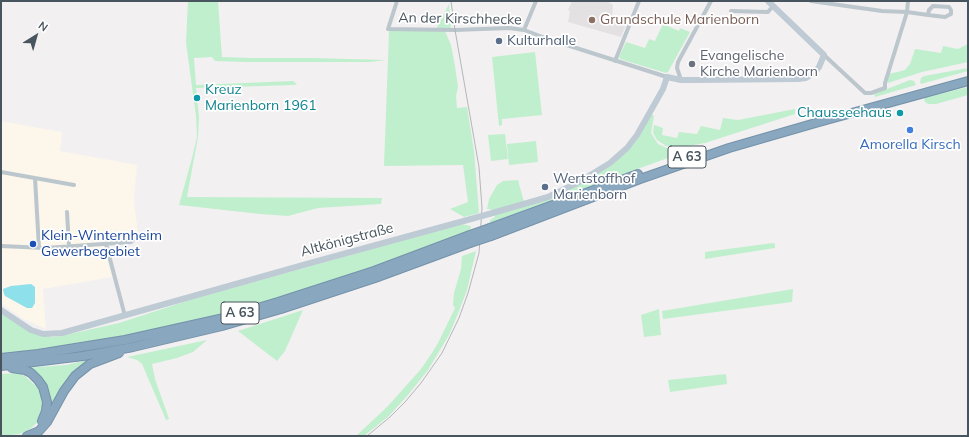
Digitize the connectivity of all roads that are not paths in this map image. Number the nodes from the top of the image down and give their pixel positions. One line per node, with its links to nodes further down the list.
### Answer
1 (397, 1): 11 (street, An der Kirschhecke)
2 (536, 1): 11 (street)
3 (639, 1): 13 (street)
4 (712, 1): 16 (street)
5 (811, 1): 9 (street)
6 (908, 1): 9 (street)
7 (770, 3): 8 (street); 12 (street)
8 (731, 11)
9 (906, 12): 10 (street); 12 (street)
10 (928, 15): 10 (street)
11 (524, 30): 13 (street, An der Kirschhecke)
12 (824, 55): 16 (street)
13 (615, 61): 15 (street, An der Kirschhecke)
14 (968, 76): 22 (highway, A 63)
15 (670, 78): 16 (street); 30 (street, Altkönigstraße, bridge)
16 (681, 80)
17 (968, 81): 22 (highway, A 63)
18 (1, 172): 19 (street)
19 (35, 178): 20 (street); 28 (street)
20 (74, 185)
21 (67, 212): 27 (street)
22 (491, 232): 24 (highway, A 63, bridge)
23 (134, 239): 25 (street)
24 (470, 239): 31 (highway, A 63); 32 (highway, A 63)
25 (106, 244): 27 (street); 30 (street)
26 (1, 246): 28 (street)
27 (69, 246): 28 (street)
28 (39, 248)
29 (1, 310): 30 (street, Altkönigstraße)
30 (122, 317)
31 (133, 347): 33 (highway, A 63); 34 (highway)
32 (1, 358)
33 (1, 366): 34 (highway)
34 (29, 435)

